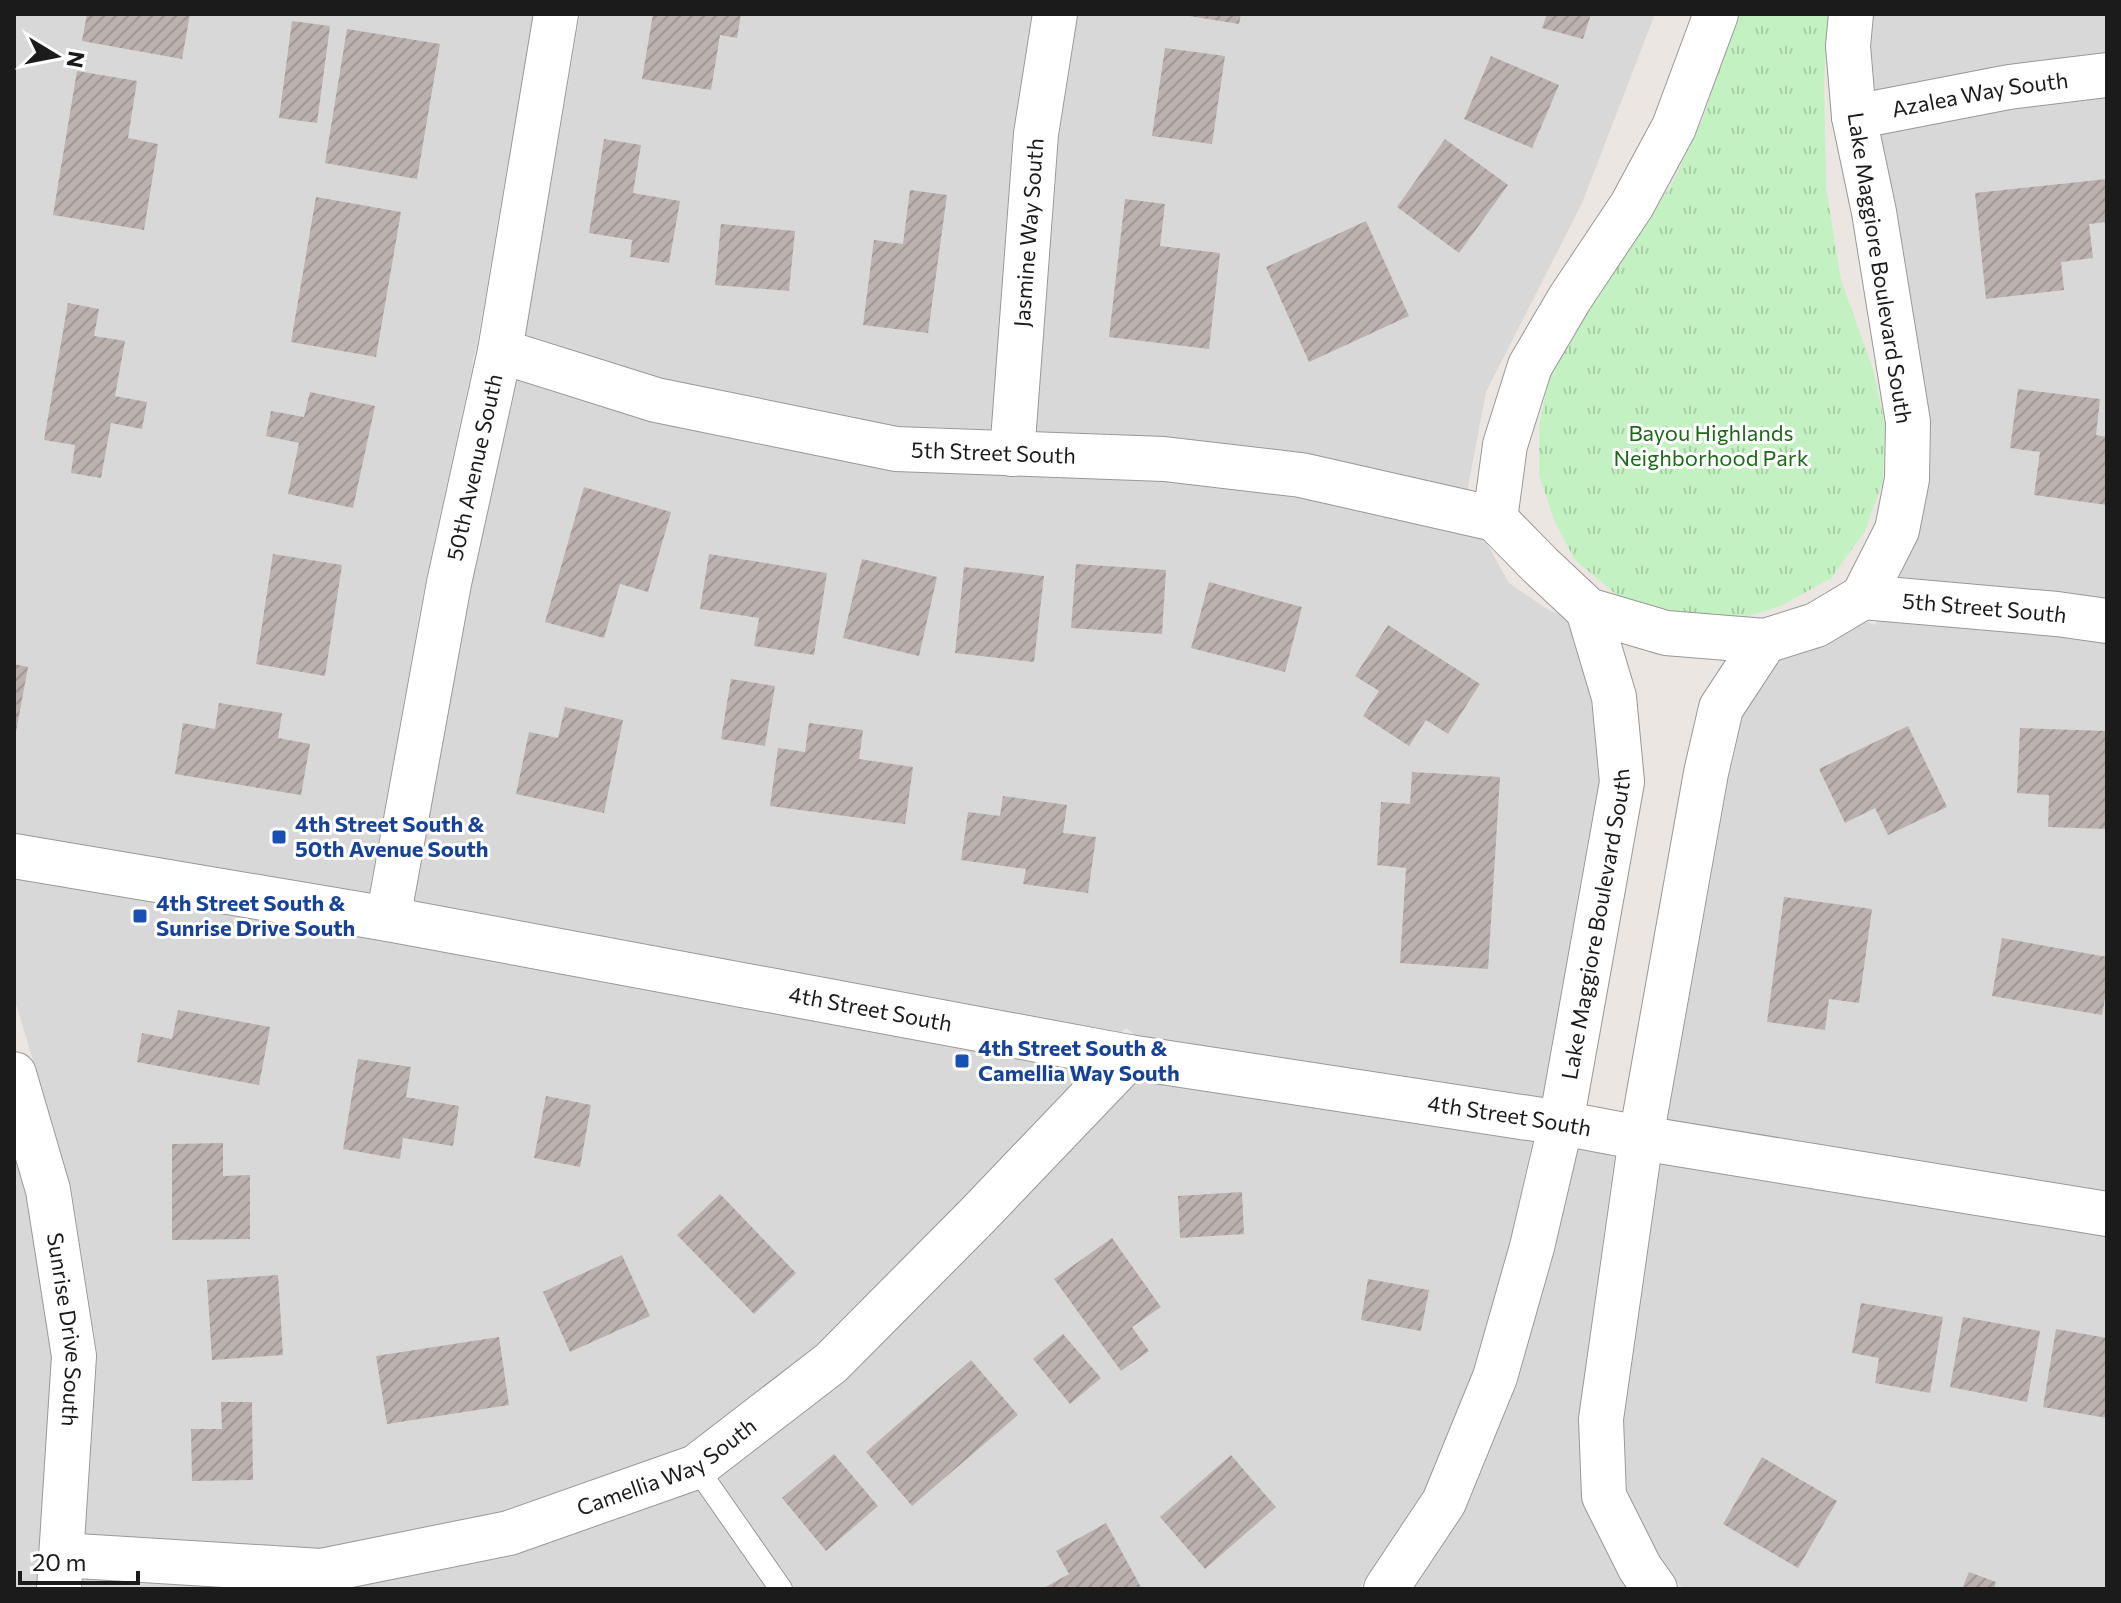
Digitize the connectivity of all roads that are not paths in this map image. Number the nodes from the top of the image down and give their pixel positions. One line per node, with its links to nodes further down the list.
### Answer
1 (556, 14): 7 (street, 50th Avenue South)
2 (1055, 14): 8 (street, Jasmine Way South)
3 (1716, 14): 9 (street)
4 (1851, 14): 6 (street, Lake Maggiore Boulevard South)
5 (2107, 75): 6 (street, Azalea Way South)
6 (1854, 117): 10 (street, Lake Maggiore Boulevard South)
7 (500, 351): 8 (street, 5th Street South); 15 (street, 50th Avenue South)
8 (1012, 454): 9 (street, 5th Street South)
9 (1495, 519): 11 (street)
10 (1863, 597): 12 (street, 5th Street South); 13 (street)
11 (1588, 610): 13 (street); 18 (street, Lake Maggiore Boulevard South)
12 (2107, 621)
13 (1765, 641): 19 (street)
14 (14, 856): 15 (street, 4th Street South)
15 (388, 919): 16 (street, 4th Street South)
16 (1129, 1057): 18 (street, 4th Street South); 21 (street, Camellia Way South)
17 (14, 1074): 22 (street, Sunrise Drive South)
18 (1561, 1123): 19 (street, 4th Street South); 24 (street, Lake Maggiore Boulevard South)
19 (1641, 1138): 20 (street, 4th Street South); 25 (street)
20 (2107, 1214)
21 (696, 1467): 22 (street, Camellia Way South); 23 (lane)
22 (60, 1572)
23 (781, 1589)
24 (1386, 1589)
25 (1655, 1589)

